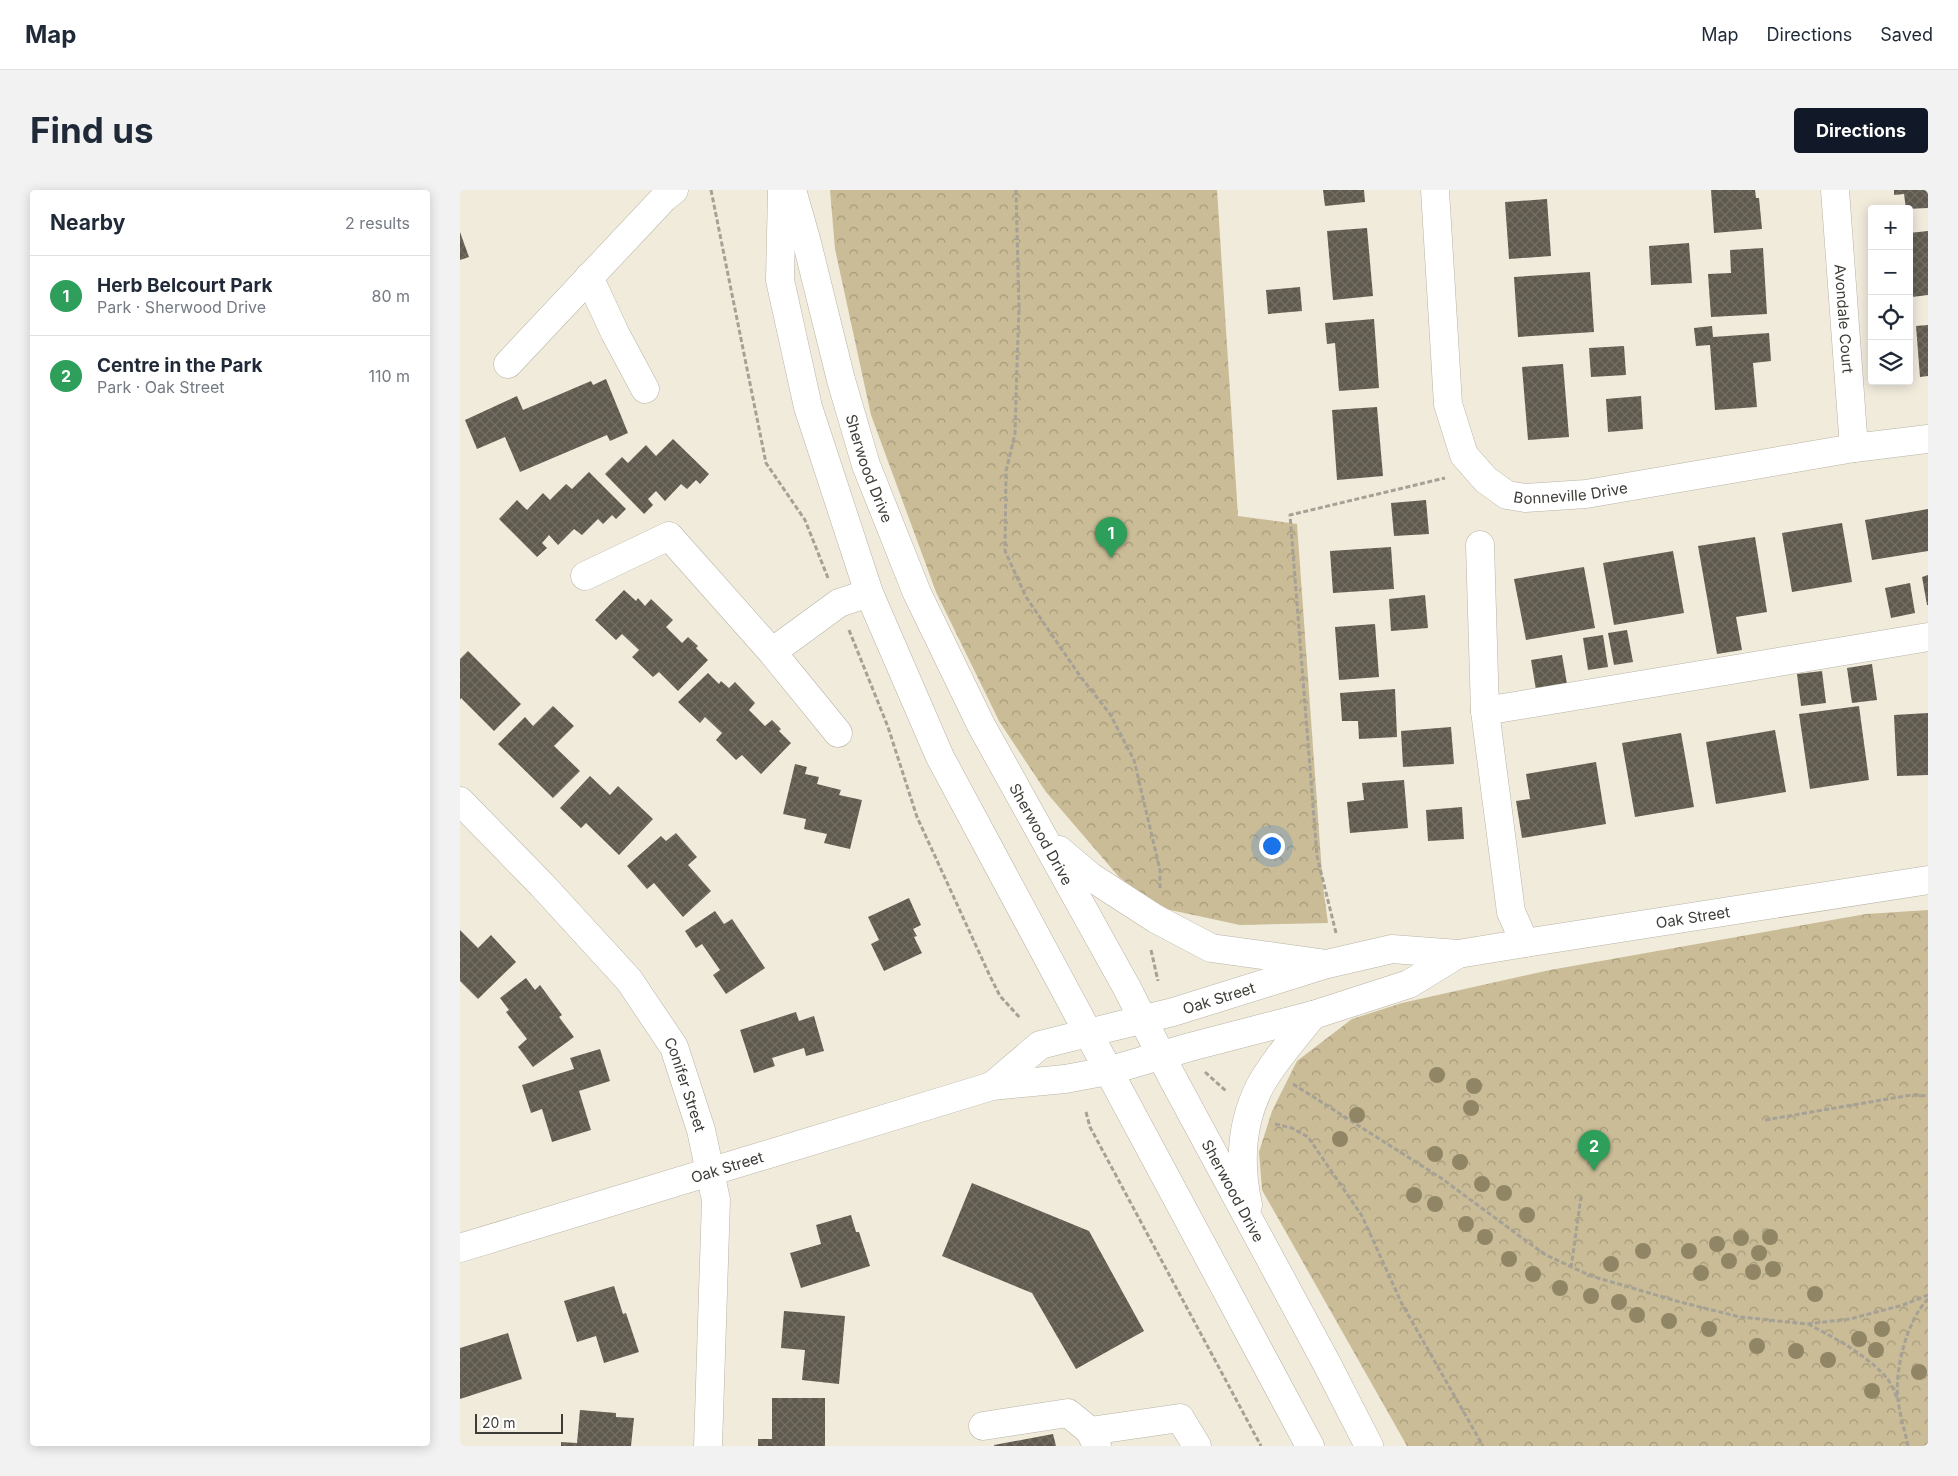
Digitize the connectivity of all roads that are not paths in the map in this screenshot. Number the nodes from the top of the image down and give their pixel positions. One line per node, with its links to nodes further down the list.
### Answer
1 (674, 190): 6 (street)
2 (782, 190): 13 (street)
3 (792, 190): 19 (street, Sherwood Drive)
4 (1435, 190): 10 (street, Bonneville Drive)
5 (1835, 190): 10 (street, Avondale Court)
6 (589, 277): 7 (street); 8 (street)
7 (508, 364)
8 (645, 389)
9 (1928, 439): 10 (street, Bonneville Drive)
10 (1854, 448)
11 (1480, 545): 16 (street)
12 (585, 576): 15 (street)
13 (869, 594): 15 (street); 26 (street)
14 (1928, 637): 16 (street)
15 (772, 652): 17 (street)
16 (1485, 711): 21 (street)
17 (838, 733)
18 (460, 800): 30 (street, Conifer Street)
19 (1046, 840): 22 (street); 25 (street, Sherwood Drive)
20 (1928, 880): 21 (street, Oak Street)
21 (1525, 943): 23 (street, Oak Street)
22 (1332, 952): 23 (street, Oak Street); 25 (street, Oak Street)
23 (1458, 954): 24 (street, Oak Street)
24 (1313, 1015): 27 (street, Oak Street); 31 (street)
25 (1144, 1019): 26 (street, Oak Street); 27 (street, Sherwood Drive)
26 (1088, 1034): 28 (street); 29 (street, Oak Street)
27 (1162, 1056): 28 (street, Oak Street); 31 (street, Sherwood Drive)
28 (1108, 1071): 29 (street, Oak Street); 37 (street)
29 (992, 1086): 30 (street, Oak Street)
30 (709, 1171): 32 (street, Oak Street); 35 (street, Conifer Street)
31 (1254, 1228): 38 (street, Sherwood Drive)
32 (460, 1248)
33 (982, 1426): 34 (street)
34 (1094, 1439): 36 (street)
35 (708, 1446)
36 (1197, 1446)
37 (1310, 1446)
38 (1369, 1446)

